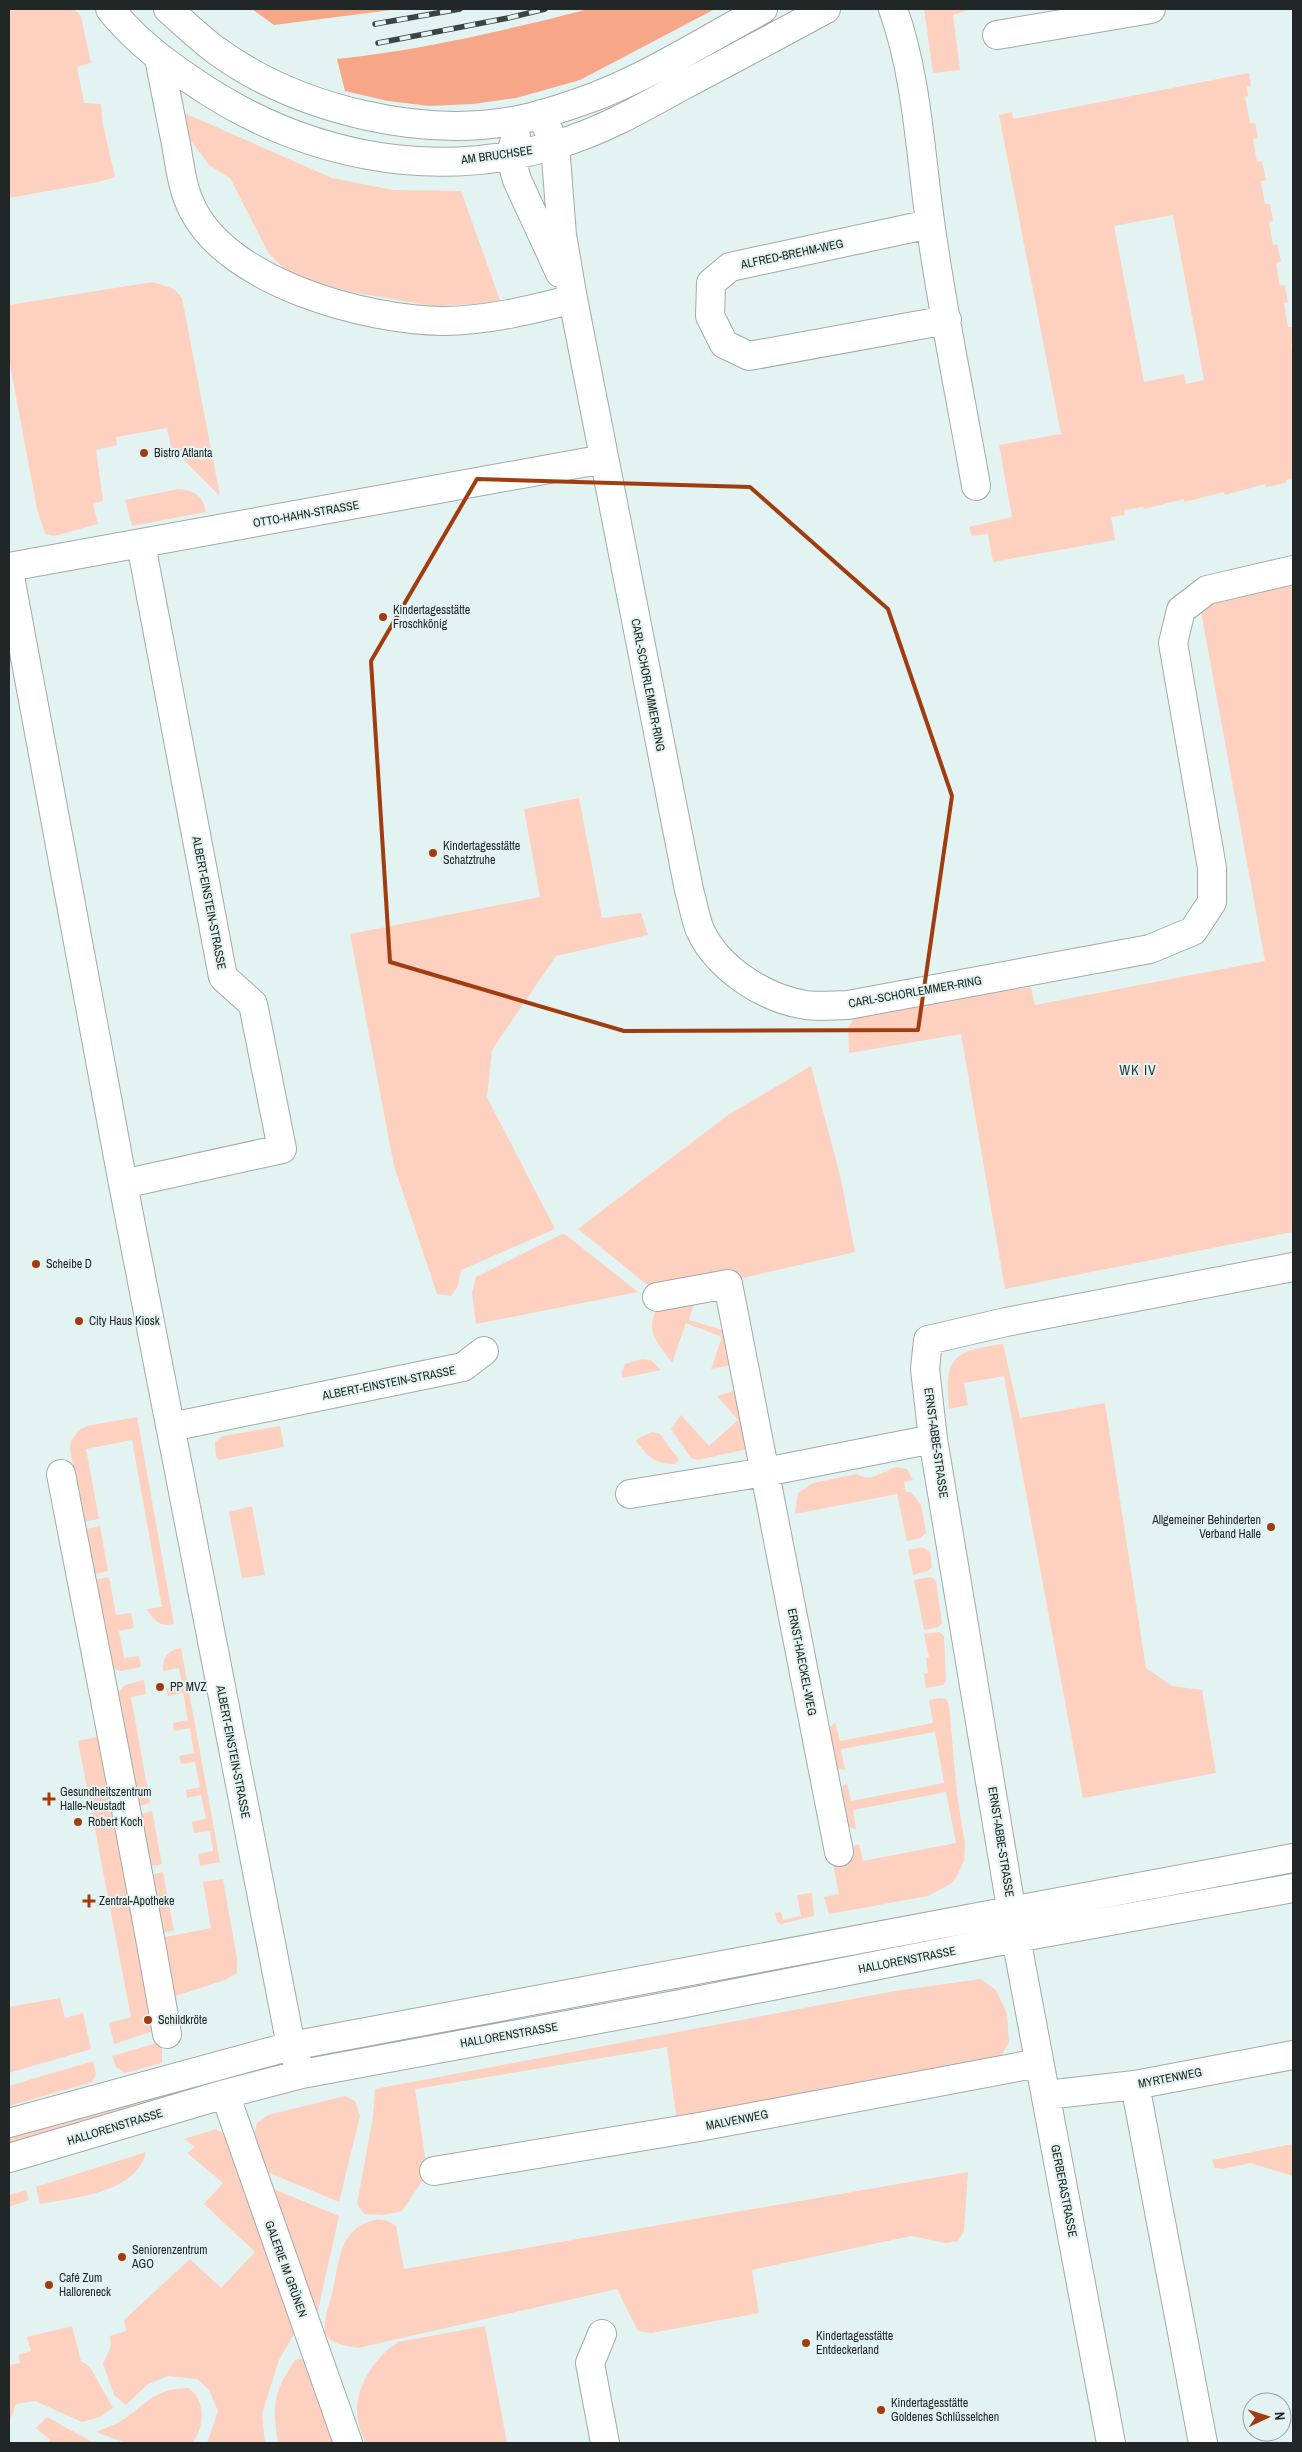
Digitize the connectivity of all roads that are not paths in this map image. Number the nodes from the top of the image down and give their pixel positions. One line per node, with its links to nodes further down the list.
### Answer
1 (110, 9): 8 (street, AM BRUCHSEE)
2 (168, 9): 9 (street)
3 (763, 9): 9 (street)
4 (826, 9): 10 (street, AM BRUCHSEE)
5 (893, 9): 12 (street)
6 (1151, 9): 7 (street)
7 (997, 35)
8 (160, 58): 11 (street, AM BRUCHSEE); 13 (street)
9 (531, 117): 10 (street, CARL-SCHORLEMMER-RING); 11 (street)
10 (555, 145): 11 (street, AM BRUCHSEE); 13 (street, CARL-SCHORLEMMER-RING)
11 (510, 155): 13 (street, CARL-SCHORLEMMER-RING)
12 (930, 224): 14 (street); 14 (street, ALFRED-BREHM-WEG)
13 (573, 299): 15 (street, CARL-SCHORLEMMER-RING)
14 (947, 320): 16 (street)
15 (604, 459): 17 (street, OTTO-HAHN-STRASSE); 19 (street, CARL-SCHORLEMMER-RING)
16 (976, 486)
17 (141, 544): 18 (street, OTTO-HAHN-STRASSE); 21 (street, ALBERT-EINSTEIN-STRASSE)
18 (9, 567)
19 (1293, 570)
20 (9, 571): 21 (street, ALBERT-EINSTEIN-STRASSE)
21 (123, 1184): 25 (street, ALBERT-EINSTEIN-STRASSE)
22 (1293, 1267): 26 (street, ERNST-ABBE-STRASSE)
23 (657, 1297): 27 (street, ERNST-HAECKEL-WEG)
24 (484, 1351): 25 (street, ALBERT-EINSTEIN-STRASSE)
25 (171, 1427): 36 (street, ALBERT-EINSTEIN-STRASSE)
26 (933, 1439): 27 (street); 33 (street, ERNST-ABBE-STRASSE)
27 (765, 1472): 29 (street); 30 (street, ERNST-HAECKEL-WEG)
28 (61, 1474): 35 (street)
29 (630, 1494)
30 (839, 1852)
31 (1293, 1858): 33 (street)
32 (1293, 1888): 34 (street, HALLORENSTRASSE)
33 (1012, 1912): 34 (street); 36 (street)
34 (1016, 1938): 38 (street, GERBERASTRASSE); 39 (street, HALLORENSTRASSE)
35 (167, 2034)
36 (291, 2046): 39 (street, ALBERT-EINSTEIN-STRASSE); 43 (street)
37 (1293, 2055): 40 (street, MYRTENWEG)
38 (1039, 2063): 42 (street, GERBERASTRASSE); 45 (street, MALVENWEG)
39 (302, 2074): 41 (street, HALLORENSTRASSE)
40 (1135, 2085): 42 (street, MYRTENWEG); 50 (street)
41 (224, 2094): 44 (street, HALLORENSTRASSE); 47 (street, GALERIE IM GRÜNEN)
42 (1046, 2095): 49 (street, GERBERASTRASSE)
43 (9, 2123)
44 (9, 2158)
45 (434, 2171)
46 (602, 2334): 48 (street)
47 (348, 2443)
48 (605, 2443)
49 (1111, 2443)
50 (1204, 2443)

